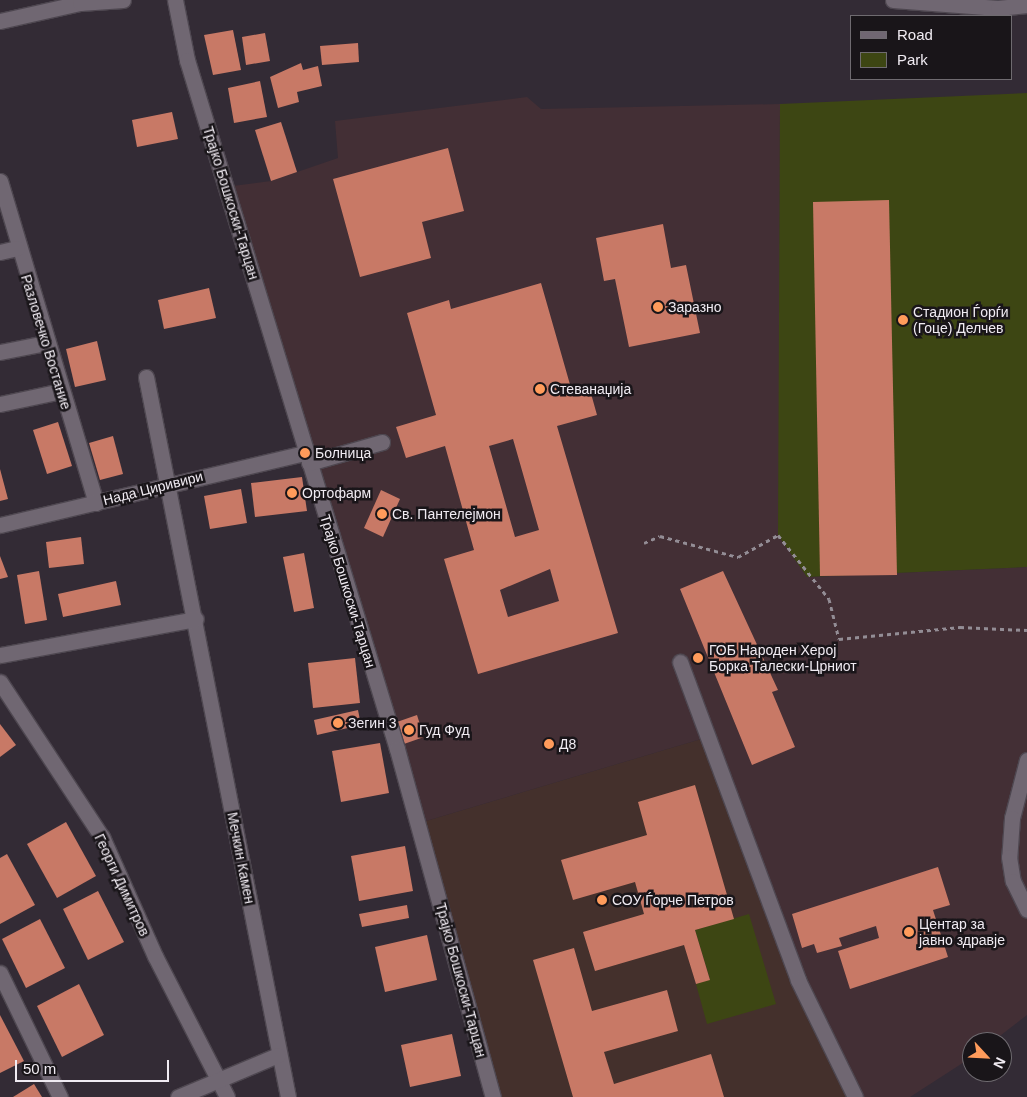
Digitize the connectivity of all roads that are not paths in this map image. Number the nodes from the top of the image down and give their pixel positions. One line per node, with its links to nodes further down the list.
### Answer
1 (124, 0): 4 (street)
2 (175, 0): 16 (street, Трајко Бошкоски-Тарцан)
3 (893, 0): 5 (street)
4 (80, 2): 6 (street)
5 (1027, 5)
6 (0, 21)
7 (0, 181): 8 (street, Разловечко Востание)
8 (17, 248): 9 (street); 10 (street, Разловечко Востание)
9 (0, 252)
10 (46, 343): 11 (street); 13 (street, Разловечко Востание)
11 (0, 352)
12 (146, 377): 17 (street)
13 (61, 391): 14 (street); 18 (street, Разловечко Востание)
14 (0, 404)
15 (382, 442): 16 (street, Нада Циривири)
16 (307, 458): 17 (street, Нада Циривири); 33 (street, Трајко Бошкоски-Тарцан)
17 (170, 483): 18 (street, Нада Циривири); 20 (street, Мечкин Камен)
18 (96, 502): 19 (street, Нада Циривири)
19 (0, 525)
20 (196, 619): 21 (street); 27 (street, Мечкин Камен)
21 (0, 655)
22 (680, 662): 34 (street)
23 (0, 682): 28 (street, Георги Димитров)
24 (1027, 760): 25 (street)
25 (1027, 910)
26 (0, 973): 29 (street)
27 (278, 1055): 28 (street); 32 (street, Мечкин Камен)
28 (218, 1079): 30 (street); 31 (street, Георги Димитров)
29 (60, 1097)
30 (178, 1097)
31 (227, 1097)
32 (288, 1097)
33 (493, 1097)
34 (855, 1097)

